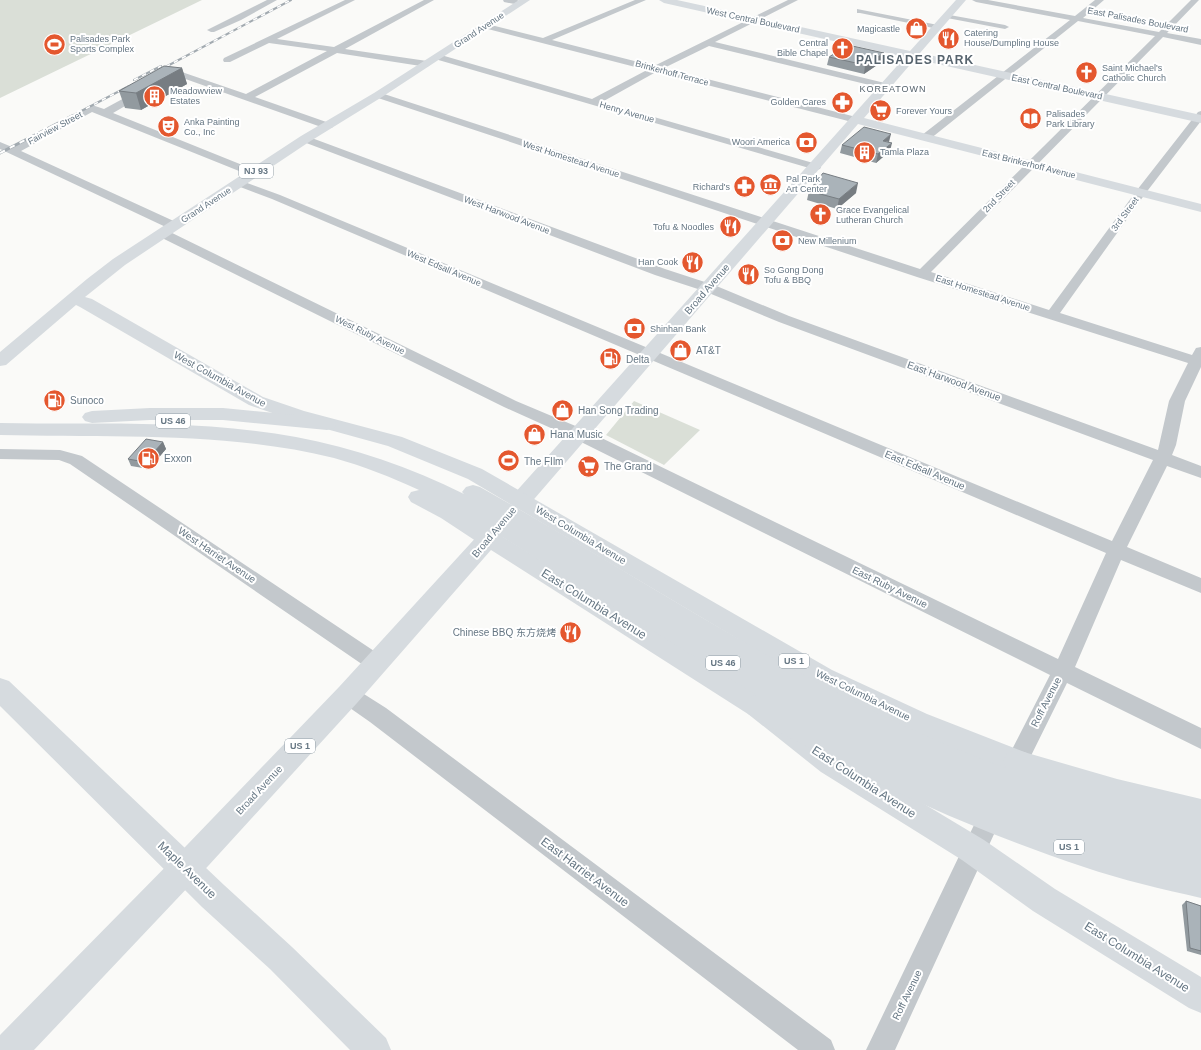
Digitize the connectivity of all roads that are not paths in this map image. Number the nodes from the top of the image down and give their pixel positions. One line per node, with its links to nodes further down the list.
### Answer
1 (273, 0): 19 (street)
2 (351, 0): 21 (street)
3 (430, 0): 25 (street)
4 (642, 0): 22 (street)
5 (664, 0): 15 (main road, West Central Boulevard)
6 (794, 0): 15 (street)
7 (961, 0): 13 (main road, Broad Avenue)
8 (976, 0): 14 (street, East Palisades Boulevard)
9 (1100, 0): 14 (street)
10 (1195, 0): 20 (street, 2nd Street)
11 (518, 1): 16 (main road, Grand Avenue / NJ 93)
12 (860, 11): 17 (street)
13 (947, 16): 17 (main road, Broad Avenue); 18 (street)
14 (1076, 19): 20 (street, East Palisades Boulevard); 30 (street)
15 (754, 20): 24 (street); 26 (main road, West Central Boulevard)
16 (487, 26): 22 (street, Brinkerhoff Terrace); 28 (main road, Grand Avenue / NJ 93)
17 (938, 27): 26 (main road, Broad Avenue)
18 (1005, 27)
19 (211, 30)
20 (1159, 34): 23 (street, East Palisades Boulevard); 33 (street, 2nd Street)
21 (268, 40): 25 (street, Henry Avenue); 27 (street)
22 (544, 40): 29 (street, Brinkerhoff Terrace)
23 (1201, 42)
24 (708, 43): 29 (street); 31 (street)
25 (337, 51): 28 (street, Henry Avenue); 34 (street)
26 (913, 55): 30 (main road, East Central Boulevard); 31 (main road, Broad Avenue)
27 (227, 60)
28 (432, 60): 32 (main road, Grand Avenue / NJ 93); 35 (street, Henry Avenue)
29 (655, 69): 35 (street); 38 (street, Brinkerhoff Terrace)
30 (1005, 75): 33 (main road, East Central Boulevard); 40 (street)
31 (886, 86): 38 (main road, Broad Avenue)
32 (378, 95): 39 (main road, Grand Avenue / NJ 93); 50 (street, West Homestead Avenue)
33 (1100, 96): 37 (main road, East Central Boulevard); 44 (street, 2nd Street)
34 (246, 98): 36 (street); 39 (street)
35 (594, 102): 45 (street, Henry Avenue)
36 (105, 113): 43 (street, Fairview Street); 46 (street, Fairview Street)
37 (1200, 117): 48 (street, 3rd Street)
38 (856, 120): 40 (main road, East Brinkerhoff Avenue); 45 (main road, Broad Avenue)
39 (328, 126): 41 (main road, Grand Avenue / NJ 93)
40 (926, 137): 44 (main road, East Brinkerhoff Avenue)
41 (305, 139): 46 (main road, Grand Avenue / NJ 93); 53 (street, West Harwood Avenue)
42 (0, 145): 43 (street, West Ruby Avenue)
43 (12, 152): 51 (street, West Ruby Avenue)
44 (1030, 164): 48 (main road, East Brinkerhoff Avenue); 52 (street, 2nd Street)
45 (816, 167): 50 (main road, Broad Avenue)
46 (254, 173): 47 (main road, Grand Avenue / NJ 93)
47 (239, 183): 51 (main road, Grand Avenue / NJ 93); 56 (street, West Edsall Avenue)
48 (1141, 192): 49 (main road, East Brinkerhoff Avenue); 55 (street, 3rd Street)
49 (1201, 208)
50 (765, 222): 52 (street, East Homestead Avenue); 53 (main road, Broad Avenue)
51 (168, 230): 54 (main road, Grand Avenue / NJ 93); 63 (street, West Ruby Avenue)
52 (922, 274): 55 (street, East Homestead Avenue)
53 (709, 288): 56 (main road, Broad Avenue); 65 (street, East Harwood Avenue)
54 (73, 299): 58 (main road, Grand Avenue / NJ 93); 61 (main road, West Columbia Avenue)
55 (1052, 315): 57 (street, East Homestead Avenue)
56 (648, 354): 63 (main road, Broad Avenue); 69 (street, East Edsall Avenue)
57 (1199, 358): 65 (street, Roff Avenue)
58 (0, 361)
59 (0, 416): 60 (main road, US 46)
60 (81, 424): 61 (main road); 62 (main road, US 46); 68 (main road, East Columbia Avenue); 80 (main road, US 46); 82 (main road, US 46)
61 (327, 424): 67 (main road, West Columbia Avenue)
62 (0, 429)
63 (579, 434): 67 (main road, Broad Avenue); 72 (street, East Ruby Avenue)
64 (0, 454): 71 (street, West Harriet Avenue)
65 (1163, 457): 66 (street, East Harwood Avenue); 69 (street, Roff Avenue)
66 (1201, 472)
67 (518, 503): 68 (main road, Broad Avenue / US 1); 77 (main road, West Columbia Avenue / US 1)
68 (492, 536): 71 (main road, Broad Avenue / US 1); 75 (main road, East Columbia Avenue / US 1)
69 (1116, 551): 70 (street, East Edsall Avenue); 72 (street, Roff Avenue)
70 (1201, 586)
71 (376, 663): 74 (main road, Broad Avenue / US 1)
72 (1062, 671): 76 (street, East Ruby Avenue); 77 (street, Roff Avenue)
73 (0, 689): 83 (main road, Maple Avenue)
74 (348, 695): 83 (main road, Broad Avenue / US 1); 88 (street, East Harriet Avenue)
75 (757, 706): 79 (main road, US 1); 81 (main road, East Columbia Avenue)
76 (1201, 739)
77 (1014, 767): 78 (main road, US 1); 79 (street, Roff Avenue)
78 (1201, 812)
79 (990, 814): 81 (street, Roff Avenue); 84 (main road, US 1)
80 (1201, 837)
81 (972, 850): 85 (main road, East Columbia Avenue); 89 (street, Roff Avenue)
82 (1201, 860)
83 (185, 869): 86 (main road, Broad Avenue / US 1); 87 (main road, Maple Avenue)
84 (1201, 883)
85 (1201, 996)
86 (10, 1050)
87 (374, 1050)
88 (821, 1050)
89 (880, 1050)

